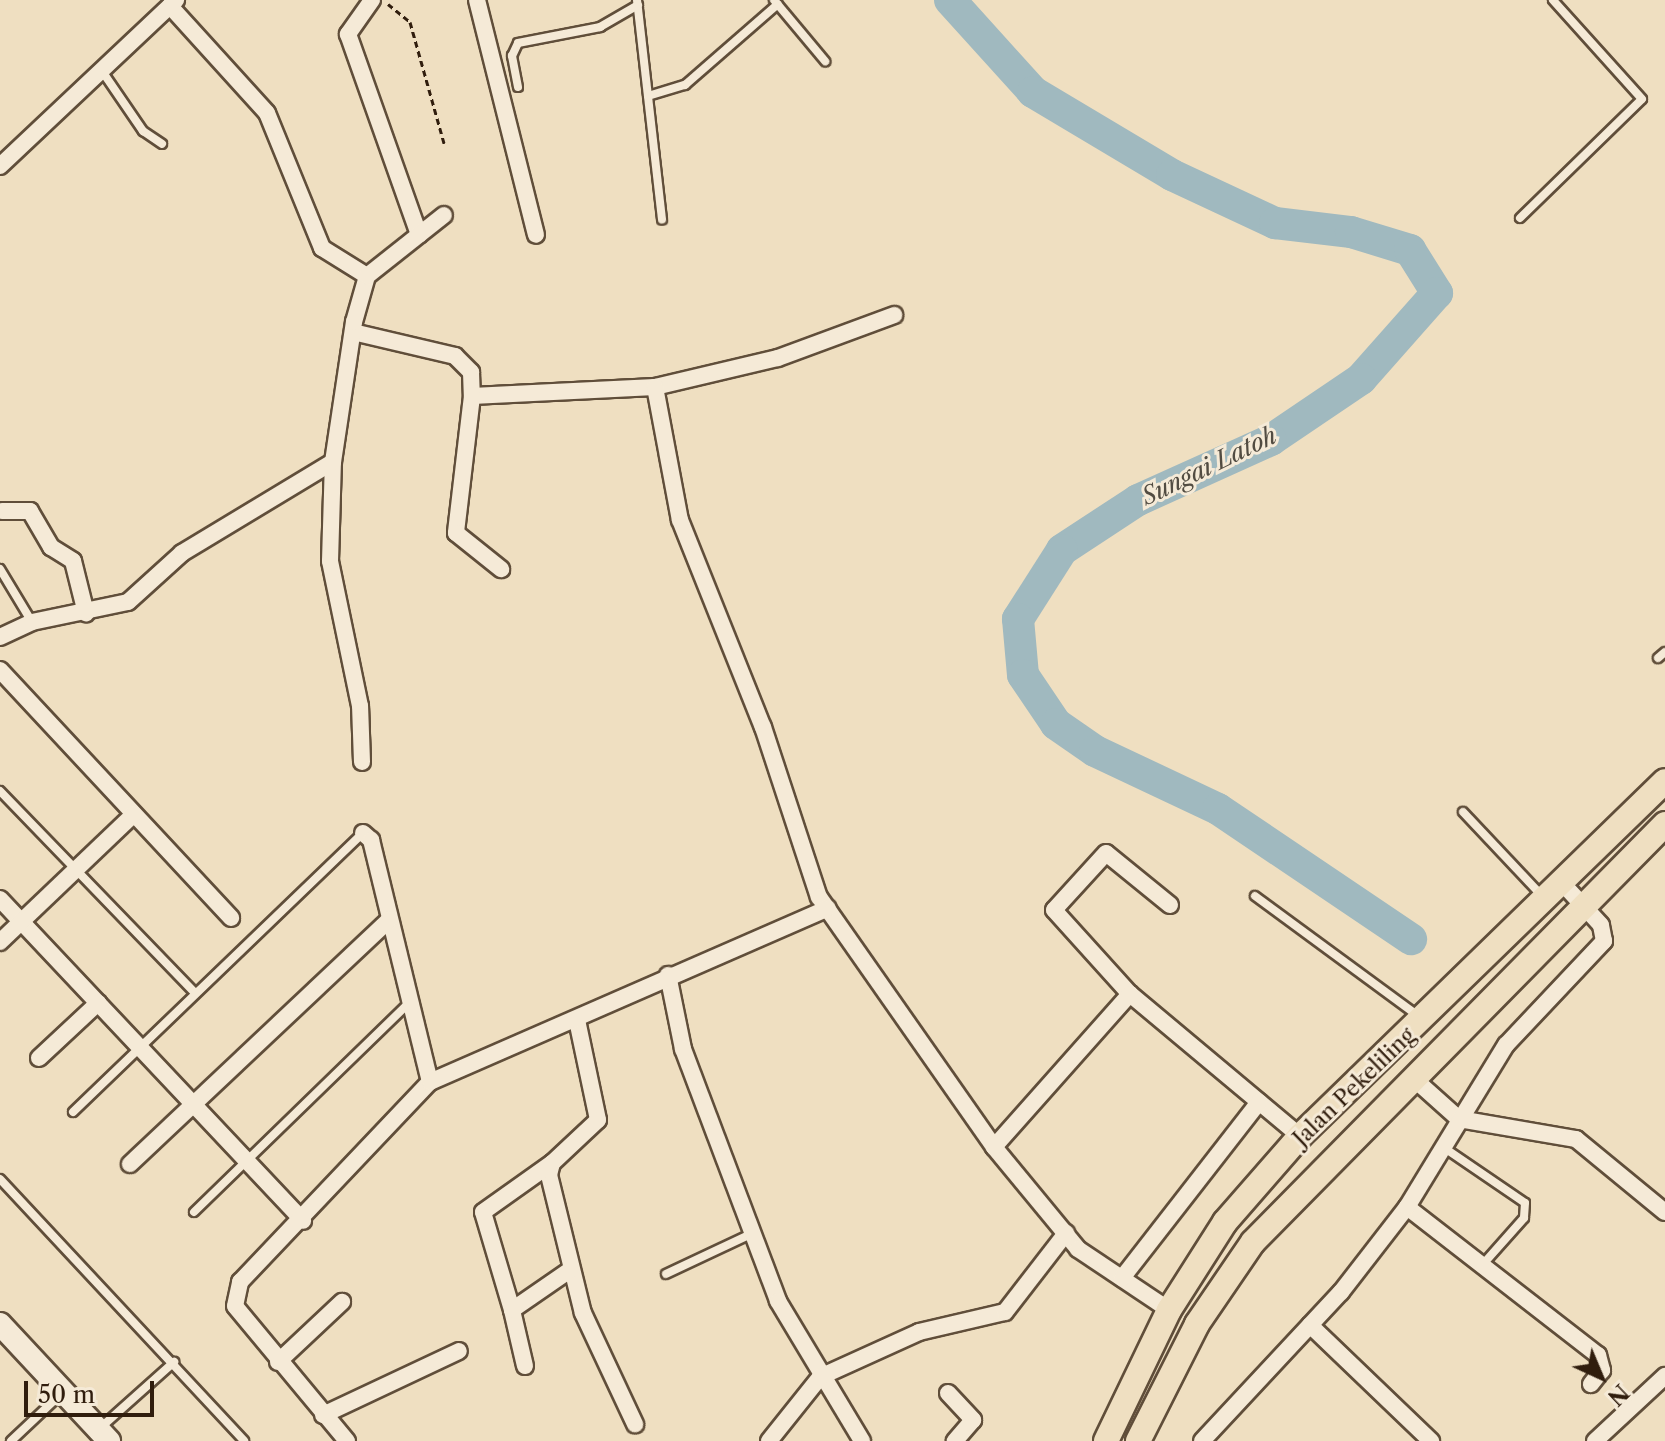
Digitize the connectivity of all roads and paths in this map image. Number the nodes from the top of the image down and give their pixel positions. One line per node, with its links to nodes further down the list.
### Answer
1 (372, 0): 18 (street)
2 (381, 0): 12 (path)
3 (477, 0): 19 (street)
4 (1553, 0): 16 (lane)
5 (776, 2): 8 (lane); 11 (lane)
6 (173, 3): 9 (street); 20 (street)
7 (638, 3): 10 (lane); 11 (lane)
8 (825, 61)
9 (102, 70): 13 (lane); 14 (street)
10 (518, 87)
11 (648, 96): 17 (lane)
12 (444, 143)
13 (162, 144)
14 (0, 166)
15 (444, 215): 18 (street)
16 (1520, 218)
17 (662, 220)
18 (419, 235): 20 (street)
19 (536, 235)
20 (367, 276): 22 (street)
21 (894, 315): 23 (street)
22 (353, 332): 24 (street); 25 (street)
23 (655, 387): 24 (street); 46 (street)
24 (472, 396): 28 (street)
25 (333, 462): 29 (street); 33 (street)
26 (2, 511): 29 (street)
27 (0, 569): 30 (lane)
28 (501, 569)
29 (86, 613): 30 (street)
30 (32, 622): 31 (street)
31 (0, 637)
32 (0, 670): 37 (street)
33 (362, 762)
34 (1665, 781): 41 (main road, Jalan Pekeliling)
35 (0, 791): 40 (lane)
36 (1463, 812): 41 (lane)
37 (134, 814): 40 (street); 47 (street)
38 (1665, 824): 44 (main road, Jalan Pekeliling)
39 (363, 833): 48 (street); 52 (lane)
40 (76, 869): 49 (street); 52 (lane)
41 (1554, 892): 44 (street); 57 (main road, Jalan Pekeliling)
42 (1255, 896): 57 (lane)
43 (0, 899): 49 (street)
44 (1583, 904): 60 (main road, Jalan Pekeliling); 65 (street)
45 (1170, 905): 53 (street)
46 (828, 908): 51 (street); 67 (street)
47 (231, 918)
48 (389, 920): 55 (street); 63 (street)
49 (21, 922): 50 (street); 54 (street)
50 (0, 942)
51 (668, 975): 56 (street); 77 (street)
52 (195, 993): 58 (lane)
53 (1130, 994): 62 (street); 67 (street)
54 (98, 1003): 58 (street); 59 (street)
55 (409, 1003): 61 (street); 69 (lane)
56 (577, 1020): 61 (street); 70 (street)
57 (1424, 1020): 66 (main road, Jalan Pekeliling)
58 (139, 1047): 63 (street); 64 (lane)
59 (39, 1058)
60 (1412, 1077): 65 (street); 107 (main road, Jalan Pekeliling)
61 (430, 1082): 76 (street)
62 (1259, 1102): 66 (street); 82 (street)
63 (193, 1104): 69 (street); 71 (street)
64 (73, 1112)
65 (1459, 1119): 68 (street); 75 (street)
66 (1300, 1136): 85 (main road, Jalan Pekeliling)
67 (994, 1147): 78 (street)
68 (1443, 1147): 73 (street); 79 (lane)
69 (247, 1161): 74 (lane); 76 (street)
70 (552, 1163): 80 (street); 84 (street)
71 (130, 1164)
72 (0, 1179): 89 (lane)
73 (1407, 1207): 79 (street); 87 (street)
74 (194, 1212)
75 (1665, 1212)
76 (303, 1221): 90 (street)
77 (757, 1231): 81 (lane); 93 (street)
78 (1066, 1233): 82 (street); 93 (street)
79 (1484, 1263): 94 (street)
80 (570, 1270): 84 (street); 98 (street)
81 (666, 1274)
82 (1122, 1278): 85 (street)
83 (342, 1302): 90 (street)
84 (512, 1310): 91 (street)
85 (1169, 1310): 106 (main road, Jalan Pekeliling)
86 (0, 1324): 95 (street)
87 (1310, 1325): 108 (street); 109 (street)
88 (459, 1351): 97 (street)
89 (174, 1362): 99 (lane); 101 (lane)
90 (278, 1362): 97 (street)
91 (525, 1366)
92 (1665, 1376): 110 (street)
93 (820, 1377): 103 (street); 104 (street)
94 (1591, 1384)
95 (63, 1392): 99 (street); 100 (lane)
96 (948, 1393): 105 (street)
97 (323, 1415): 102 (street)
98 (635, 1424)
99 (104, 1435)
100 (11, 1441)
101 (244, 1441)
102 (347, 1441)
103 (769, 1441)
104 (862, 1441)
105 (955, 1441)
106 (1106, 1441)
107 (1138, 1441)
108 (1202, 1441)
109 (1431, 1441)
110 (1595, 1441)

